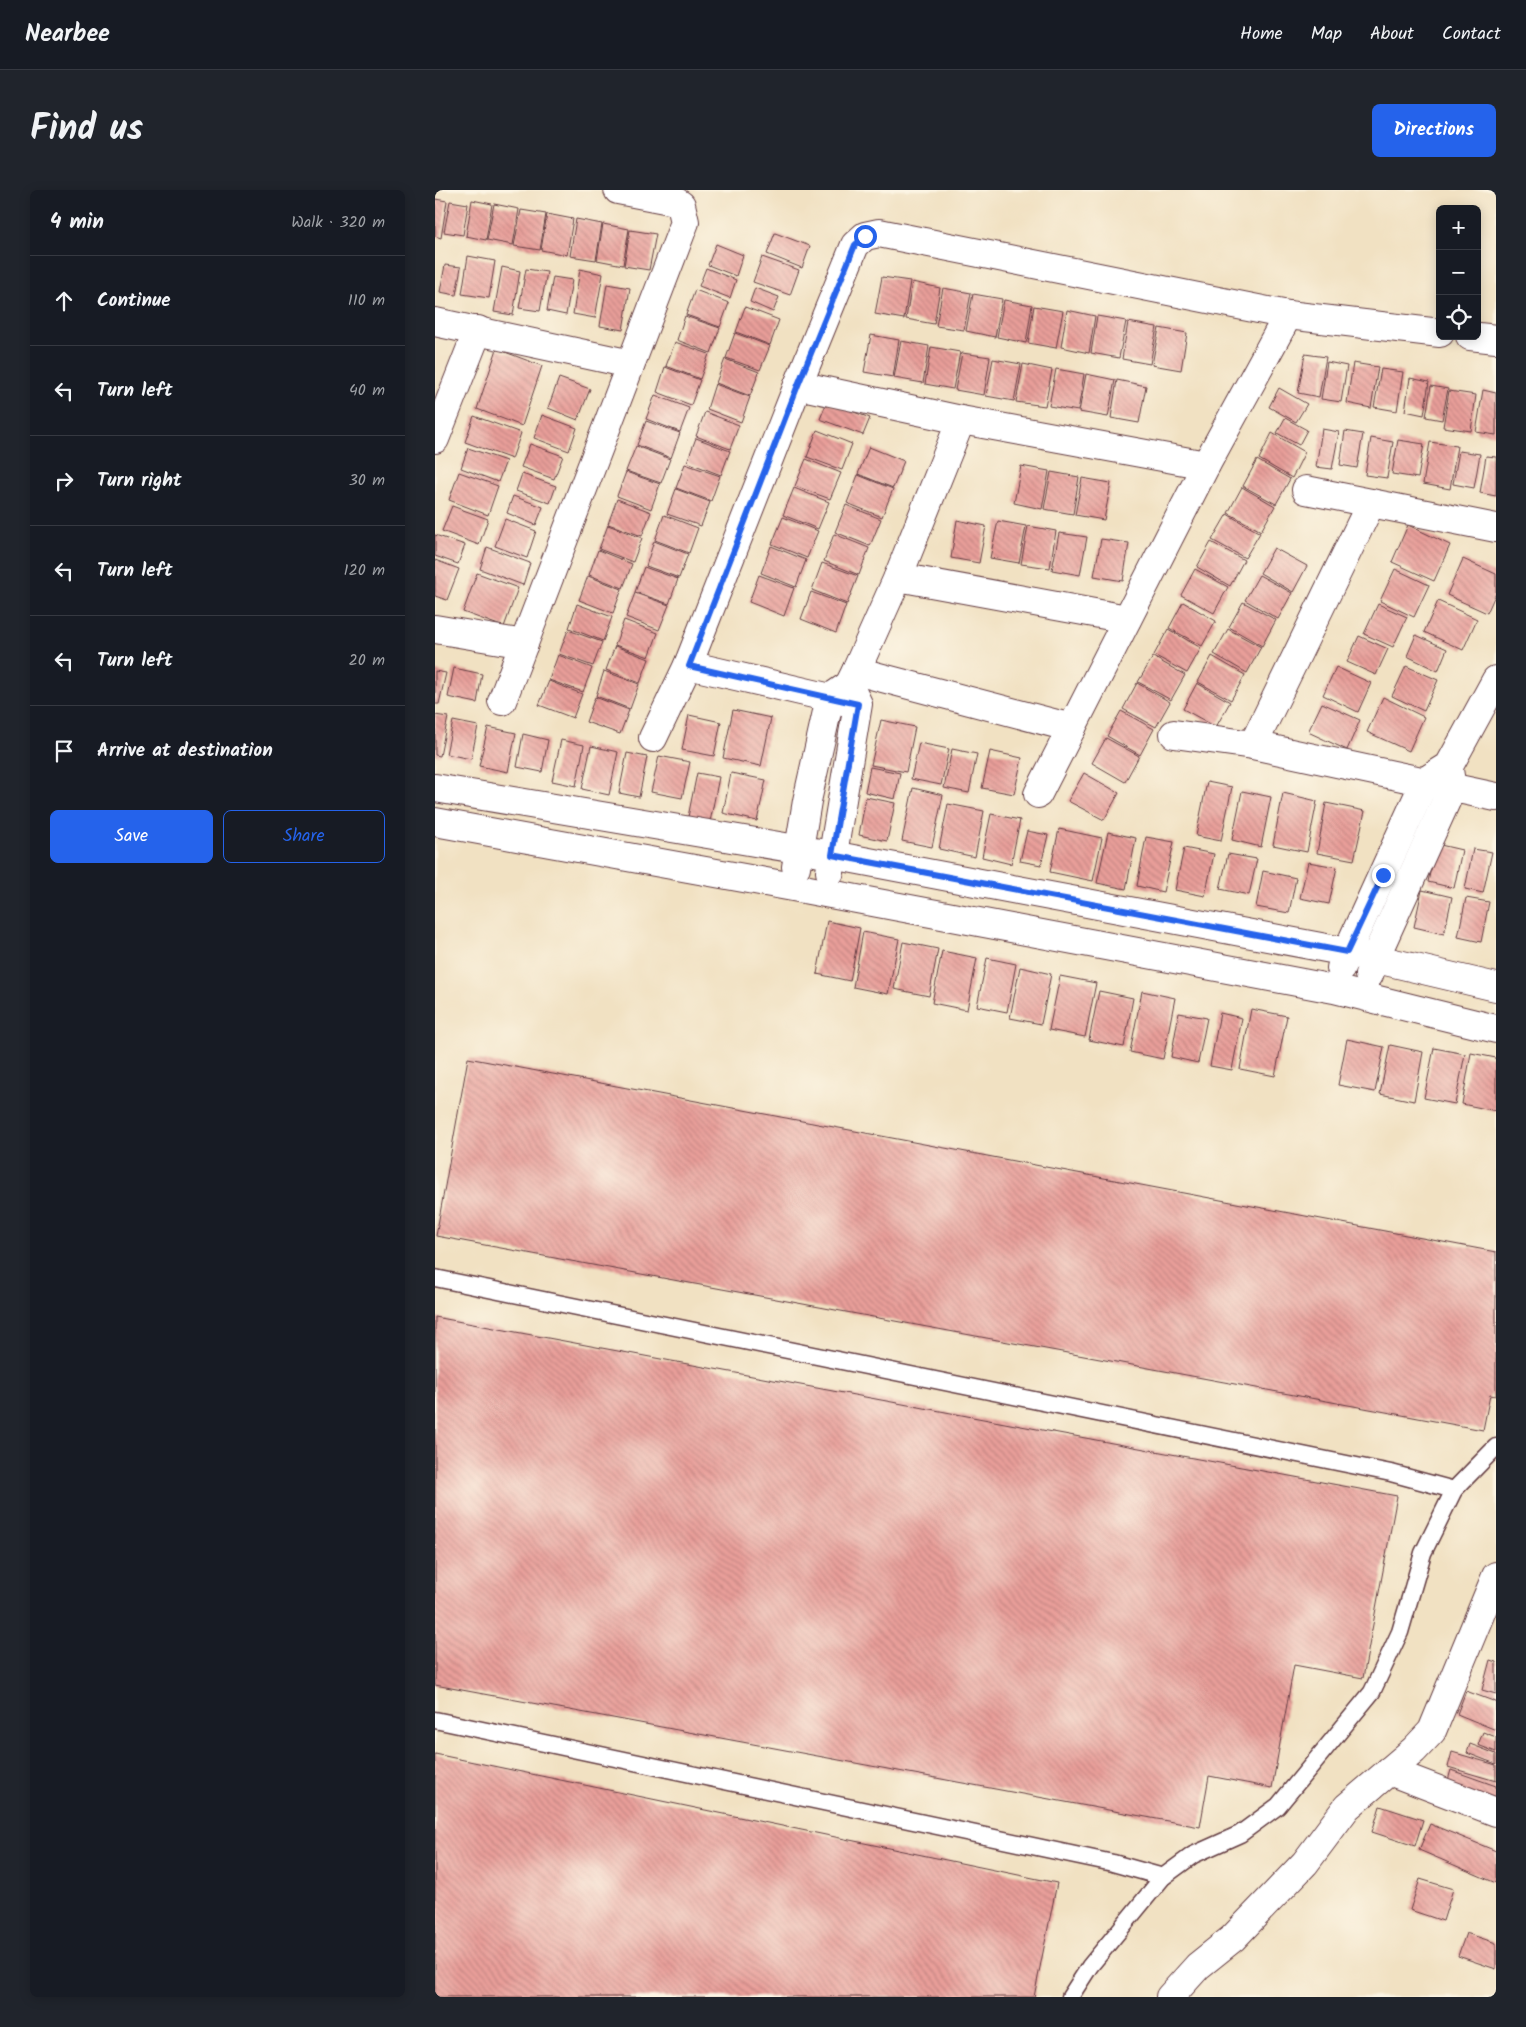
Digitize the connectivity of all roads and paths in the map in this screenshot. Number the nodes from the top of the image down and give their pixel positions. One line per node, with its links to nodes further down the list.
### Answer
1 (619, 190): 8 (street)
2 (1288, 315): 5 (street); 9 (street); 12 (street)
3 (435, 322): 4 (street)
4 (478, 330): 8 (street); 11 (street)
5 (1436, 333)
6 (1481, 337): 7 (street)
7 (1496, 339)
8 (631, 364): 19 (street)
9 (798, 385): 10 (street); 20 (street)
10 (961, 420): 12 (street); 16 (street)
11 (435, 439)
12 (1206, 465): 17 (street)
13 (1306, 490): 14 (street)
14 (1371, 503): 15 (street); 27 (street)
15 (1496, 528)
16 (898, 577): 17 (street); 22 (street)
17 (1127, 619): 24 (street)
18 (435, 629): 19 (street)
19 (524, 644): 23 (street)
20 (689, 666): 22 (street); 26 (street)
21 (1496, 680): 28 (street)
22 (848, 690): 24 (street); 34 (street); 35 (street)
23 (502, 701)
24 (1072, 728): 31 (street)
25 (1174, 734): 27 (street)
26 (653, 738)
27 (1253, 745): 29 (street)
28 (1450, 777): 29 (street); 32 (street); 39 (street)
29 (1425, 781): 38 (street)
30 (435, 788): 34 (street)
31 (1038, 794)
32 (1496, 797)
33 (435, 822): 36 (street)
34 (799, 850): 35 (street); 36 (street)
35 (832, 855): 37 (street); 38 (street)
36 (793, 887): 37 (street)
37 (826, 893): 41 (street)
38 (1347, 952): 39 (street); 41 (street)
39 (1375, 958): 40 (street); 42 (street)
40 (1496, 987)
41 (1334, 989): 42 (street)
42 (1363, 995): 43 (street)
43 (1496, 1030)
44 (435, 1278): 46 (lane)
45 (1496, 1447): 46 (lane)
46 (1454, 1490): 51 (lane)
47 (1496, 1576): 49 (street)
48 (435, 1720): 51 (lane)
49 (1389, 1771): 50 (street); 53 (street)
50 (1496, 1812)
51 (1163, 1877): 52 (lane)
52 (1069, 1997)
53 (1170, 1997)

